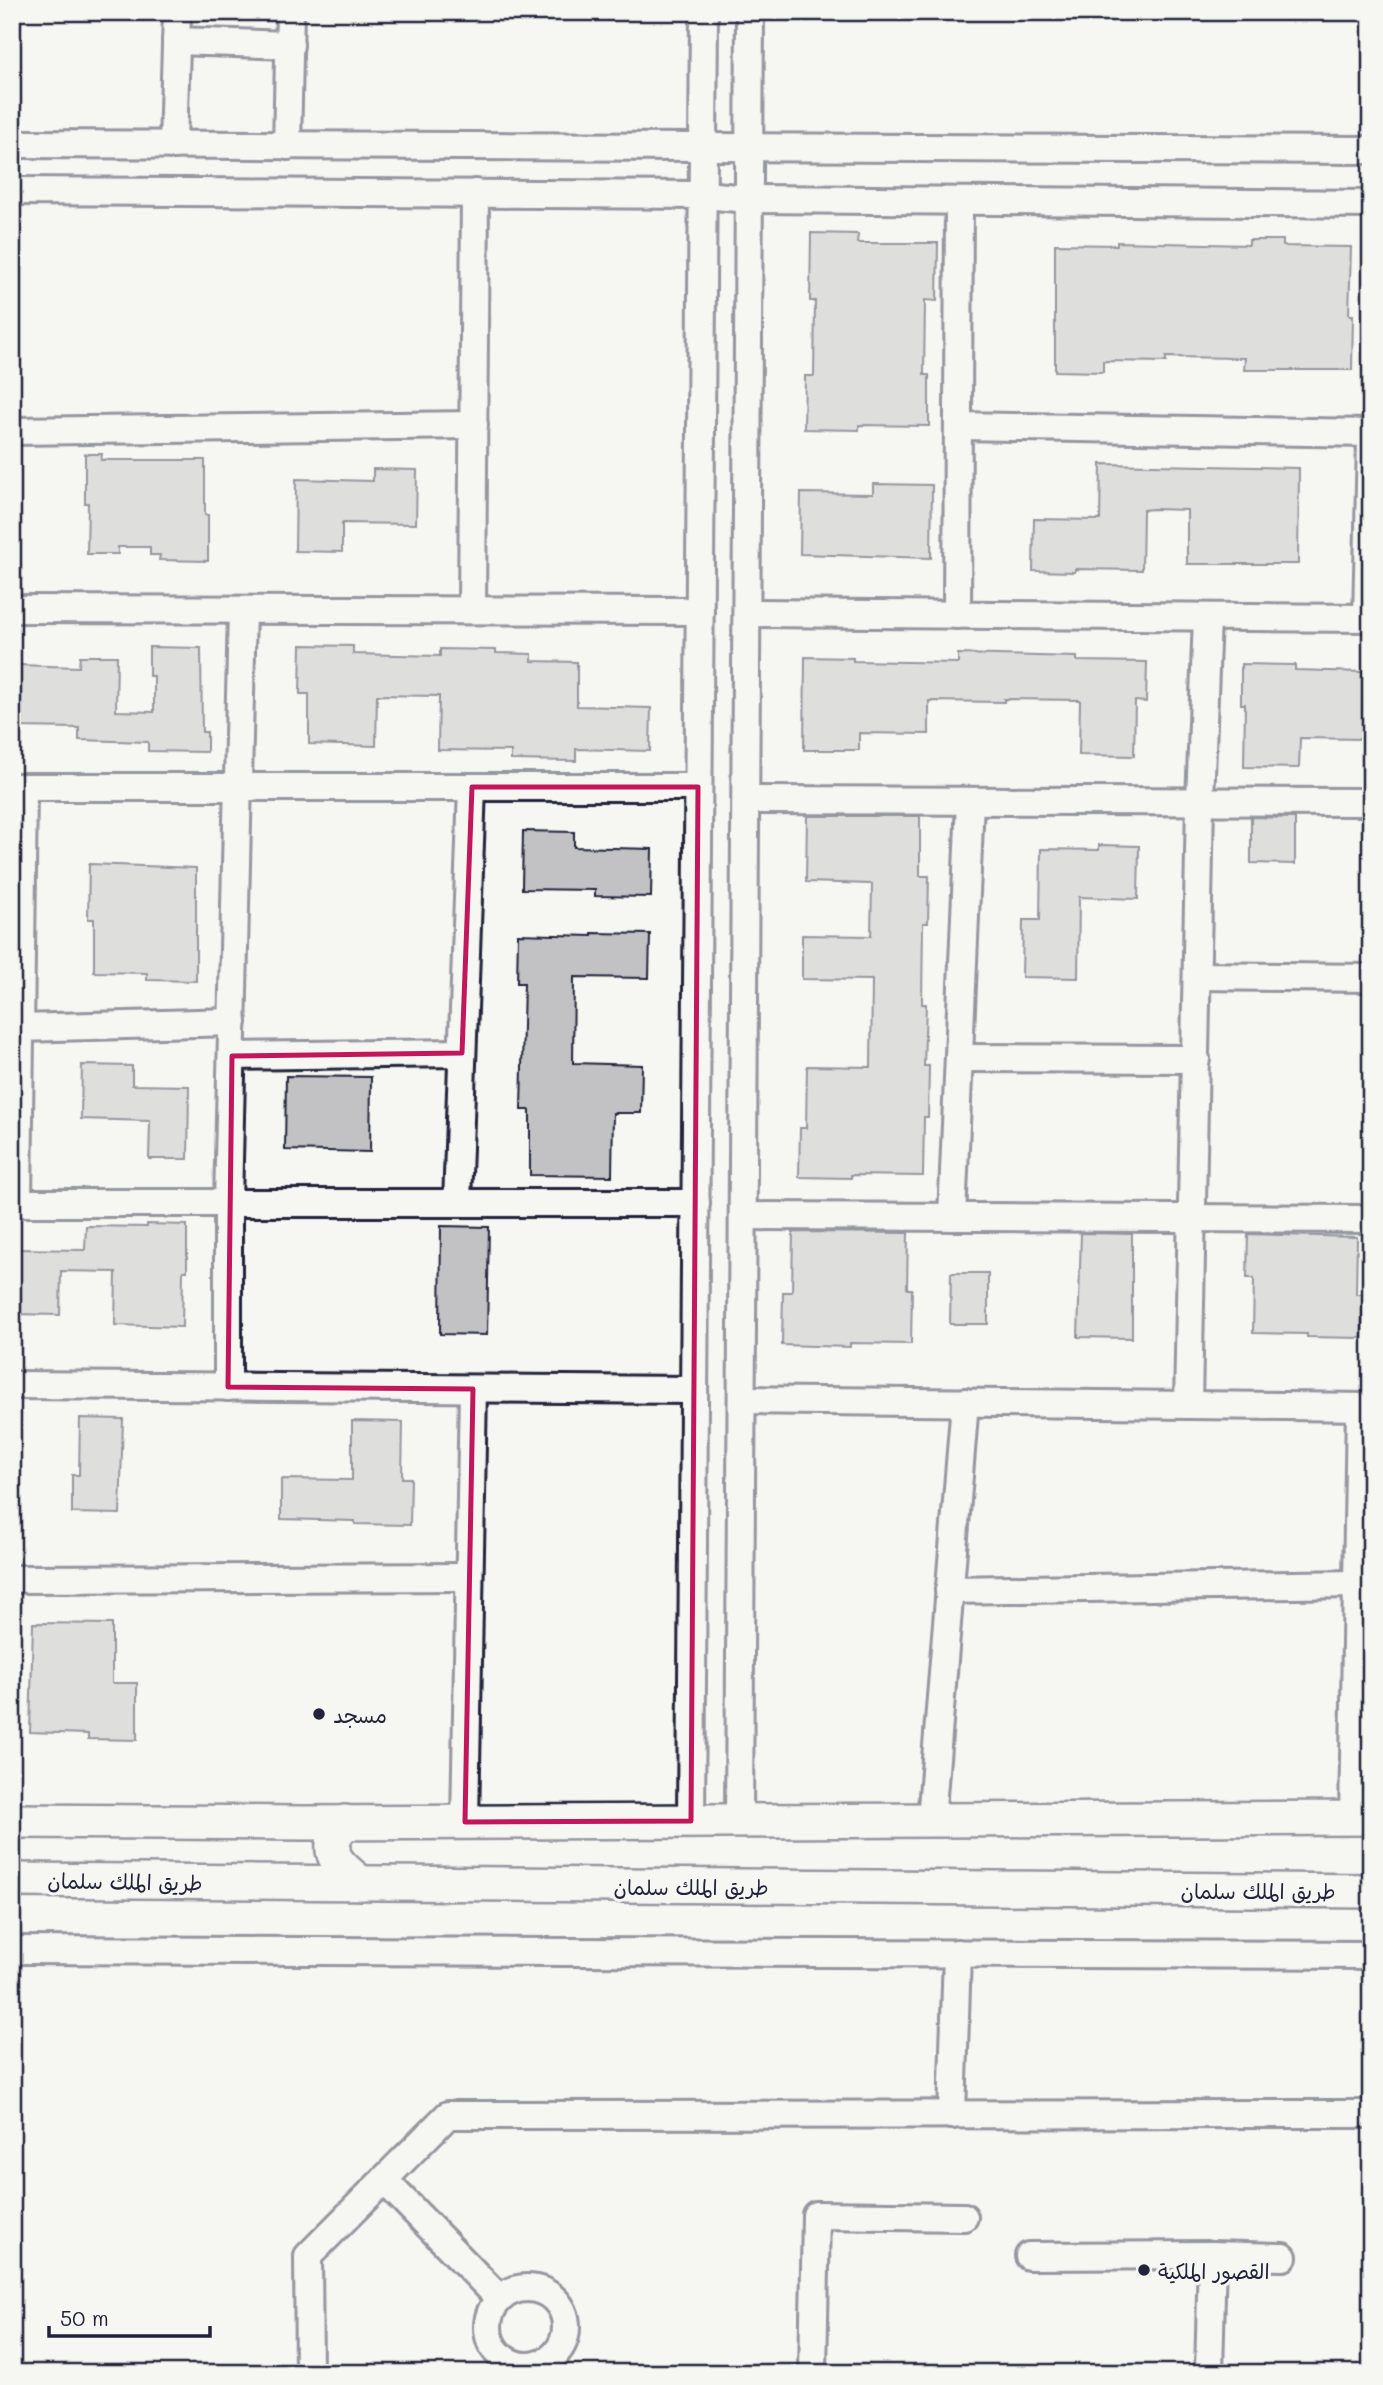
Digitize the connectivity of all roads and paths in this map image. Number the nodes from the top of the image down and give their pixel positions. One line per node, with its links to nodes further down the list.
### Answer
1 (177, 12): 5 (street)
2 (290, 12): 6 (street)
3 (704, 12): 10 (street)
4 (750, 12): 11 (street)
5 (176, 41): 6 (street); 8 (street)
6 (289, 45): 9 (street)
7 (12, 144): 8 (street)
8 (173, 145): 9 (street)
9 (288, 146): 10 (street)
10 (703, 148): 11 (street); 15 (street)
11 (750, 148): 12 (street); 16 (street)
12 (1371, 150)
13 (12, 191): 14 (street)
14 (475, 194): 15 (street); 19 (street)
15 (703, 195): 16 (street); 27 (street)
16 (749, 199): 17 (street); 28 (street)
17 (959, 201): 18 (street); 20 (street)
18 (1371, 204)
19 (474, 425): 21 (street); 26 (street)
20 (958, 426): 22 (street); 29 (street)
21 (12, 431)
22 (1371, 433)
23 (1371, 439): 31 (street)
24 (12, 609): 25 (street)
25 (242, 610): 26 (street); 33 (street)
26 (472, 610): 27 (street)
27 (700, 611): 35 (street)
28 (747, 613): 29 (street); 36 (street)
29 (957, 615): 30 (street)
30 (1207, 617): 31 (street); 38 (street)
31 (1369, 618)
32 (18, 787): 33 (street); 43 (street)
33 (239, 787): 34 (street); 42 (street)
34 (472, 787): 35 (street); 44 (street)
35 (698, 787): 51 (street)
36 (746, 800): 37 (street); 52 (street)
37 (970, 801): 38 (street); 46 (street)
38 (1200, 802): 39 (street); 40 (street)
39 (1371, 802)
40 (1197, 976): 41 (street); 47 (street)
41 (1371, 978)
42 (233, 1022): 43 (street); 45 (street)
43 (20, 1028): 48 (street)
44 (462, 1053): 45 (street); 50 (street)
45 (232, 1056): 49 (street)
46 (959, 1058): 47 (street); 53 (street)
47 (1196, 1059): 54 (street)
48 (15, 1203): 49 (street)
49 (228, 1203): 50 (street); 57 (street)
50 (457, 1203): 51 (street)
51 (696, 1203): 59 (street)
52 (743, 1216): 53 (street); 60 (street)
53 (952, 1217): 54 (street)
54 (1193, 1218): 55 (street); 62 (street)
55 (1371, 1219)
56 (12, 1385): 57 (street)
57 (229, 1387): 58 (street)
58 (473, 1389): 59 (street); 64 (street)
59 (694, 1390): 71 (street)
60 (742, 1400): 61 (street); 72 (street)
61 (965, 1402): 62 (street); 67 (street)
62 (1188, 1405): 63 (street)
63 (1365, 1407): 66 (street)
64 (470, 1577): 65 (street); 74 (street)
65 (12, 1579)
66 (1356, 1584): 67 (street); 68 (street)
67 (949, 1590): 69 (street)
68 (1362, 1818): 69 (main road)
69 (931, 1820): 72 (main road)
70 (12, 1821): 73 (main road)
71 (691, 1821): 72 (main road); 74 (main road)
72 (739, 1821)
73 (345, 1822): 74 (main road); 76 (main road)
74 (465, 1822)
75 (12, 1880): 76 (main road, طريق الملك سلمان)
76 (361, 1883): 77 (main road, طريق الملك سلمان)
77 (1371, 1891)
78 (12, 1950): 79 (street)
79 (957, 1953): 80 (street); 81 (street)
80 (1371, 1955)
81 (952, 2115): 82 (street); 83 (street)
82 (1371, 2115)
83 (384, 2180): 88 (street); 89 (street)
84 (964, 2217): 90 (street)
85 (1212, 2255): 86 (street); 87 (street); 91 (street)
86 (1029, 2256)
87 (1283, 2257)
88 (499, 2299)
89 (309, 2373)
90 (813, 2373)
91 (1209, 2373)

